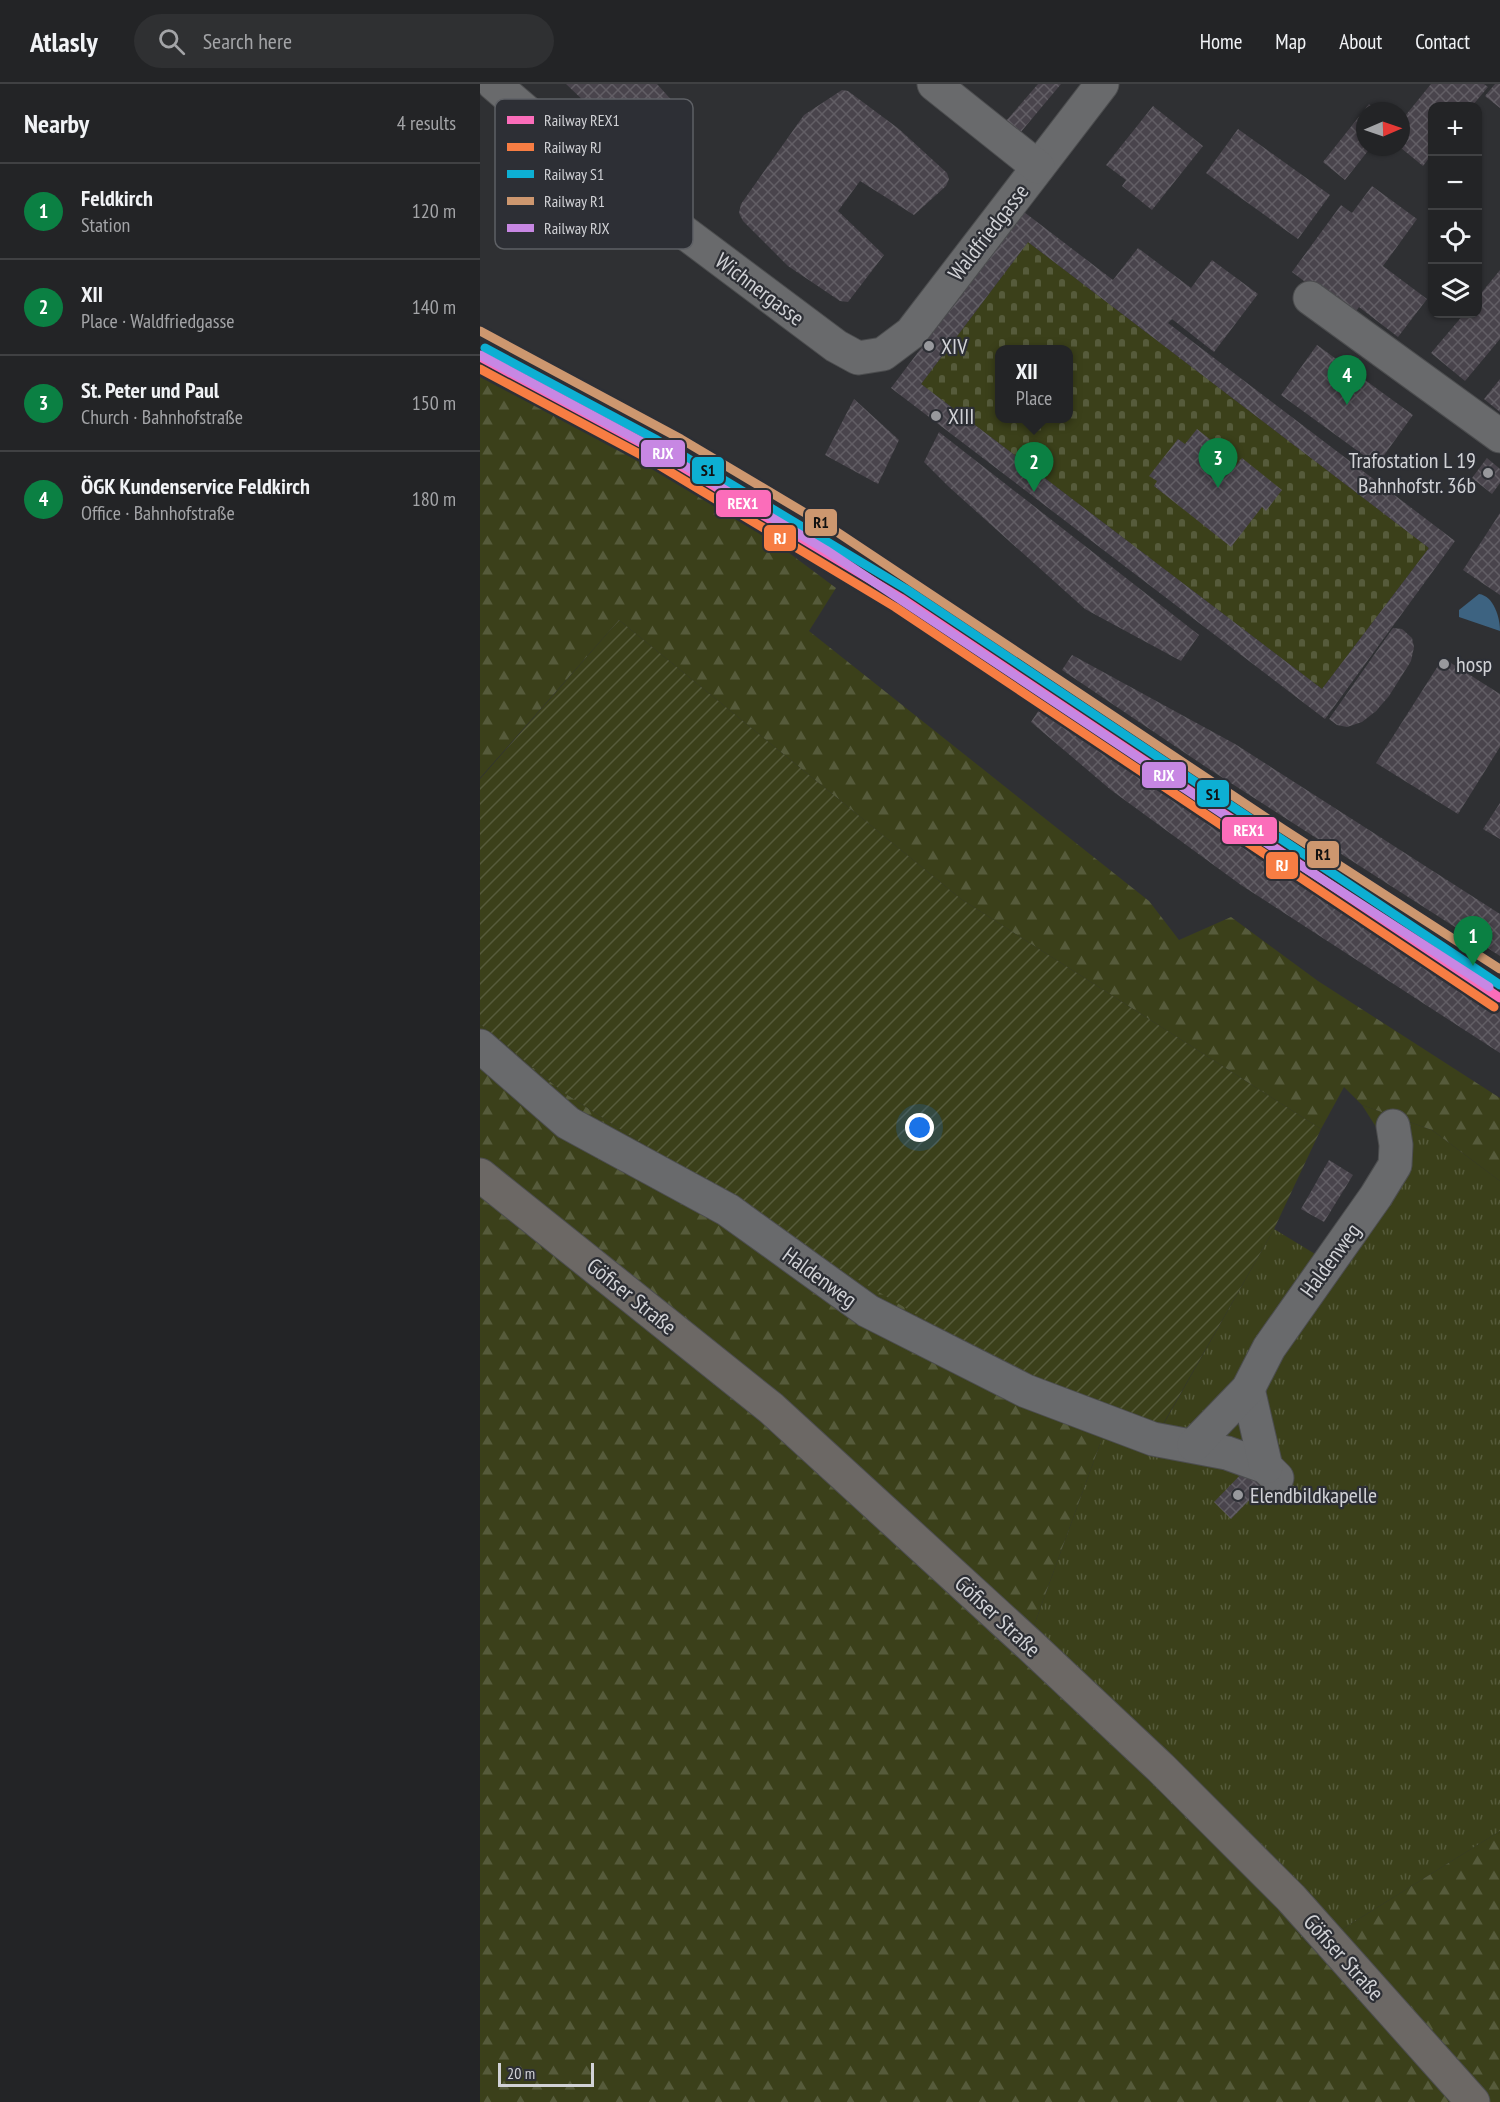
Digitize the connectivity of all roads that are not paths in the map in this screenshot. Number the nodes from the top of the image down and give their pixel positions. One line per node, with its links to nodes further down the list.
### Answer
1 (494, 84): 4 (street, Wichnergasse)
2 (934, 84): 5 (street)
3 (1102, 84): 5 (street, Waldfriedgasse)
4 (512, 99)
5 (1038, 167): 8 (street, Waldfriedgasse)
6 (693, 239): 8 (street, Wichnergasse)
7 (1310, 298): 9 (street)
8 (858, 358)
9 (1500, 436)
10 (480, 1046): 14 (street, Haldenweg)
11 (1393, 1126): 13 (street, Haldenweg)
12 (480, 1175): 15 (main road, Göfiser Straße)
13 (1248, 1389): 14 (street, Haldenweg); 14 (street, Haldenweg)
14 (1194, 1445)
15 (1473, 2102)

